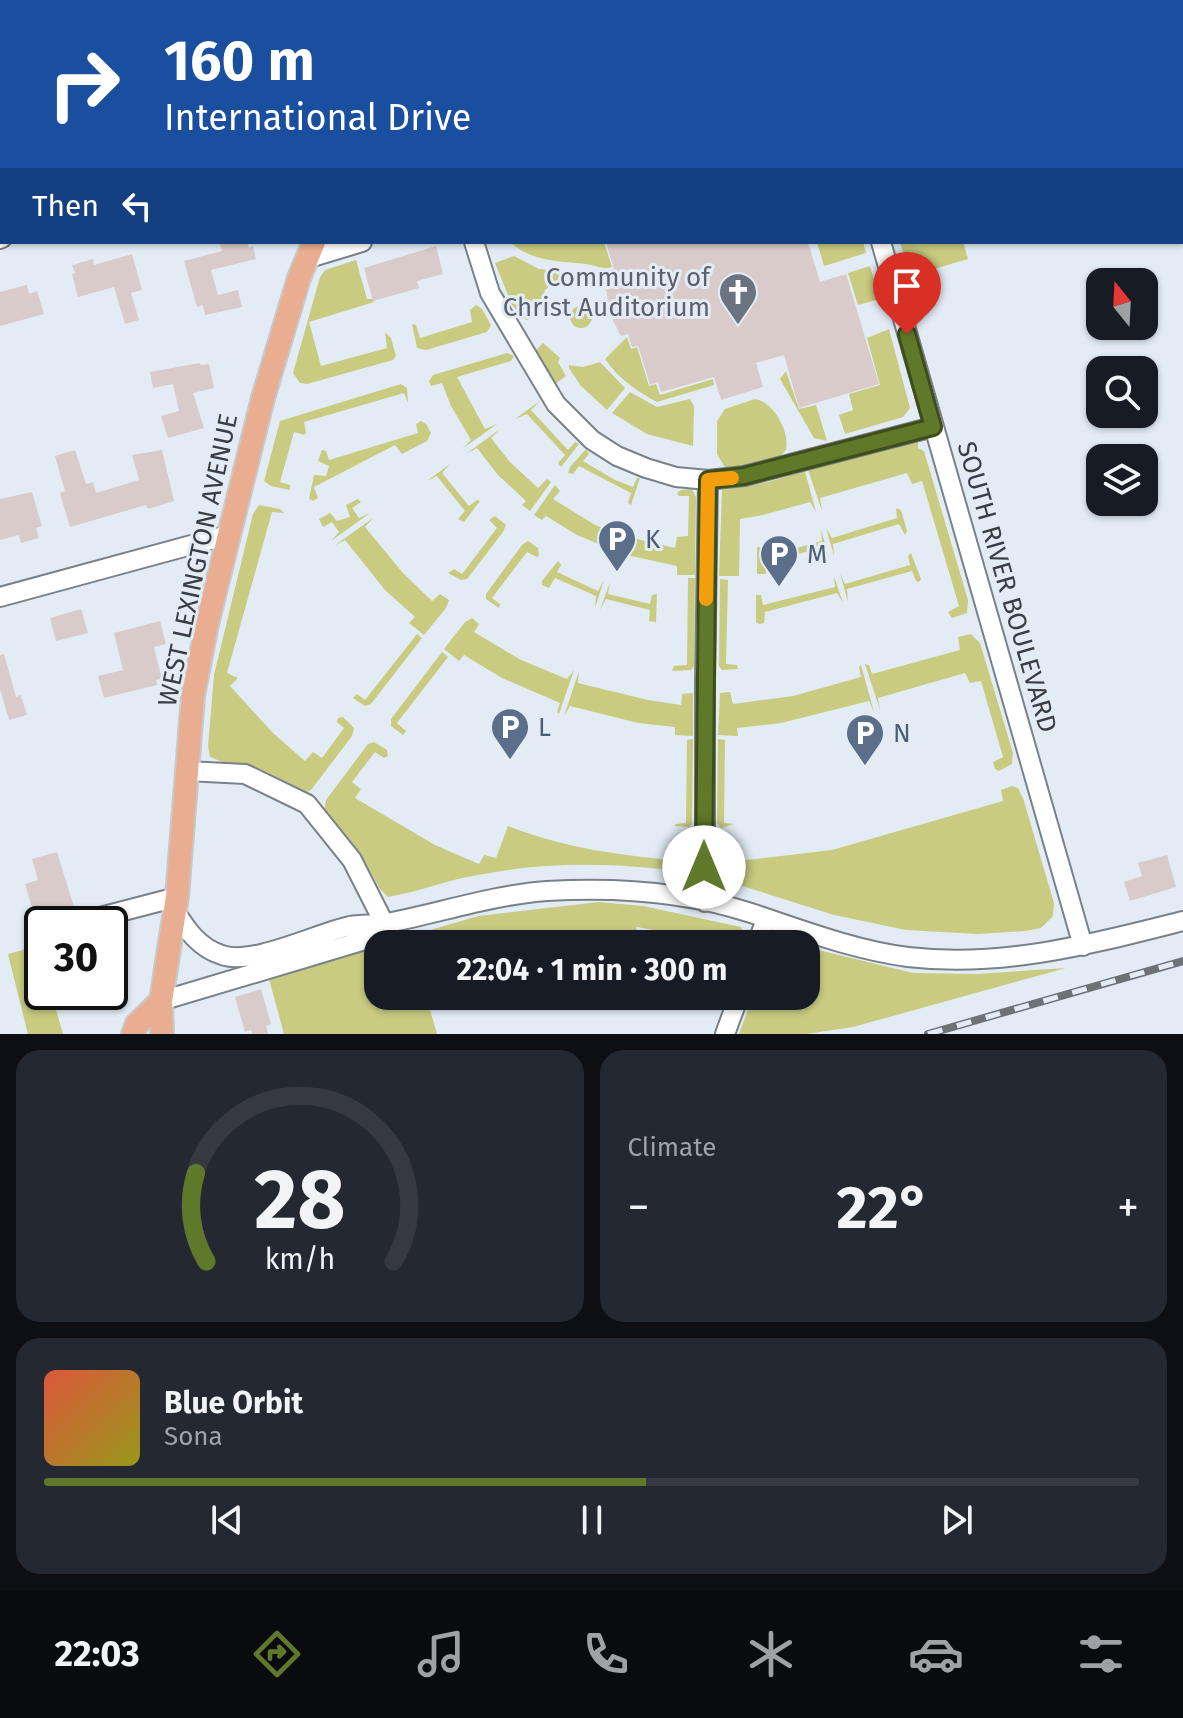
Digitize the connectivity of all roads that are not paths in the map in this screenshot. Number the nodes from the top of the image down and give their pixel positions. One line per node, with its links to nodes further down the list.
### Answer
1 (350, 244): 4 (street)
2 (475, 244): 6 (street)
3 (882, 244): 5 (street, SOUTH RIVER BOULEVARD)
4 (310, 251): 7 (main road, WEST LEXINGTON AVENUE)
5 (933, 427): 6 (street); 17 (street, SOUTH RIVER BOULEVARD)
6 (708, 480): 10 (street)
7 (228, 535): 8 (street); 9 (main road, WEST LEXINGTON AVENUE)
8 (0, 597)
9 (187, 771): 11 (main road, WEST LEXINGTON AVENUE); 15 (street)
10 (705, 902): 13 (street); 15 (street)
11 (176, 904): 12 (street); 18 (street); 19 (main road, WEST LEXINGTON AVENUE)
12 (128, 913)
13 (766, 919): 16 (street); 17 (street)
14 (1183, 921): 17 (street)
15 (384, 923): 18 (street); 19 (street)
16 (762, 930)
17 (1083, 946)
18 (242, 959): 19 (street)
19 (161, 1001): 21 (main road); 22 (main road, WEST LEXINGTON AVENUE)
20 (734, 1010): 23 (street)
21 (133, 1034)
22 (162, 1034)
23 (725, 1034)

